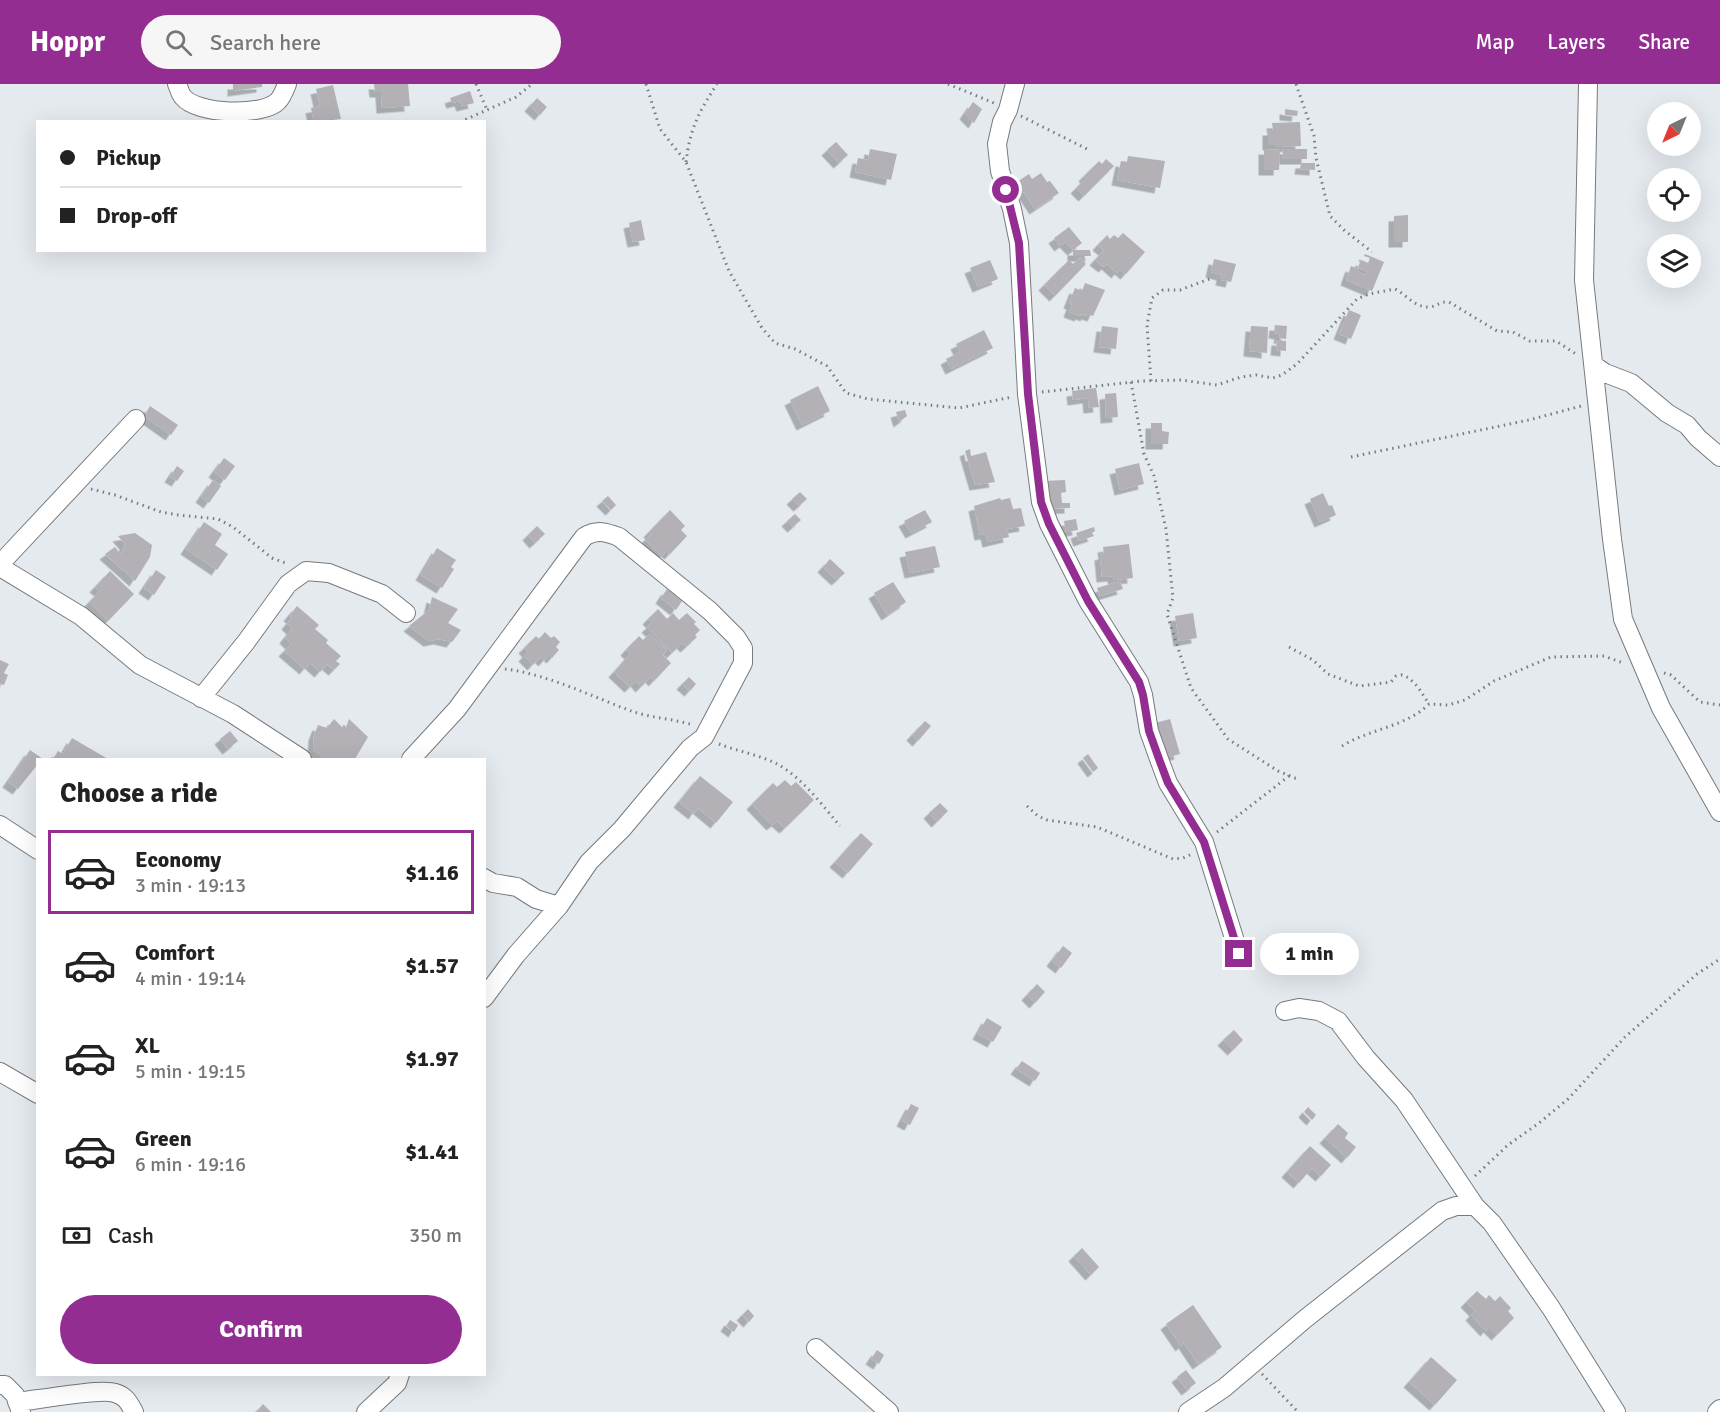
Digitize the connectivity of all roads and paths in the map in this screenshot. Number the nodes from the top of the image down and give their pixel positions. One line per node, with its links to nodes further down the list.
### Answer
1 (177, 84): 2 (street)
2 (287, 84)
3 (476, 84): 11 (path)
4 (532, 84): 11 (path)
5 (646, 84): 15 (path)
6 (717, 84): 15 (path)
7 (948, 84): 12 (path)
8 (1015, 84): 12 (street)
9 (1296, 84): 16 (path)
10 (1588, 84): 18 (street)
11 (487, 110): 13 (path)
12 (1008, 110): 14 (path); 21 (street)
13 (464, 120)
14 (1089, 150)
15 (686, 162): 21 (path)
16 (1372, 252)
17 (1212, 278): 19 (path)
18 (1595, 366): 19 (path); 22 (street); 25 (street)
19 (1151, 381): 20 (path)
20 (1131, 382): 21 (path); 40 (path)
21 (1028, 394): 46 (street)
22 (1598, 401): 24 (path); 31 (street)
23 (136, 419): 26 (street)
24 (1351, 457)
25 (1720, 457)
26 (75, 486): 27 (street); 28 (path)
27 (0, 565): 33 (street)
28 (306, 570): 29 (street); 33 (street)
29 (406, 614)
30 (1290, 647): 34 (path)
31 (1644, 666): 34 (path); 35 (path); 43 (street)
32 (488, 668): 36 (path); 36 (street); 39 (street)
33 (201, 698): 38 (street)
34 (1429, 704): 37 (path)
35 (1720, 705)
36 (706, 734): 45 (path); 50 (street)
37 (1342, 746)
38 (300, 758)
39 (412, 758)
40 (1288, 776): 41 (path); 46 (path)
41 (1300, 778)
42 (1027, 806): 46 (path)
43 (1720, 812)
44 (0, 825): 47 (street)
45 (840, 826)
46 (1204, 842): 52 (street)
47 (36, 849)
48 (486, 879): 49 (street)
49 (537, 899): 50 (street); 51 (street)
50 (559, 906): 51 (street)
51 (543, 924): 54 (street)
52 (1239, 954)
53 (1720, 959): 58 (path)
54 (486, 995)
55 (1286, 1011): 58 (street)
56 (0, 1072): 57 (street)
57 (36, 1093)
58 (1463, 1187): 59 (street)
59 (1475, 1206): 61 (street); 70 (street)
60 (816, 1348): 67 (street)
61 (1253, 1364): 68 (street); 69 (path)
62 (399, 1376): 66 (street)
63 (0, 1385): 64 (street)
64 (19, 1407): 65 (street)
65 (134, 1412)
66 (366, 1412)
67 (889, 1412)
68 (1188, 1412)
69 (1298, 1412)
70 (1616, 1412)

